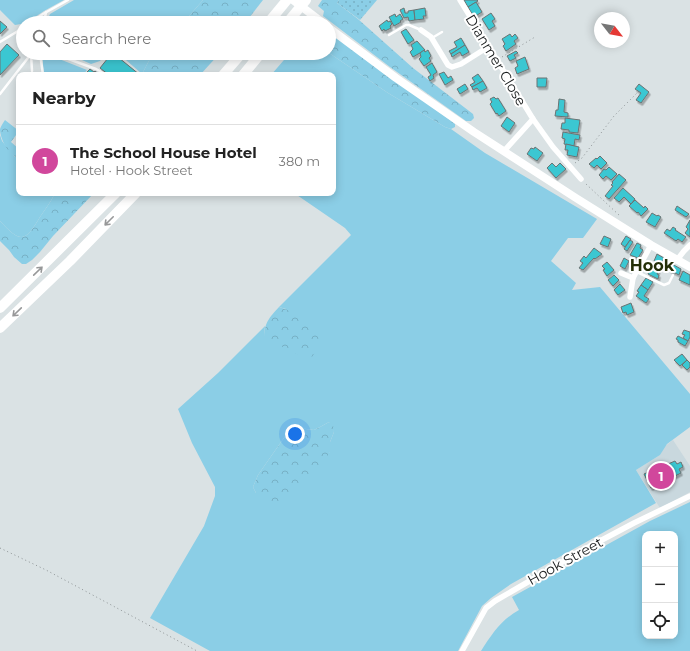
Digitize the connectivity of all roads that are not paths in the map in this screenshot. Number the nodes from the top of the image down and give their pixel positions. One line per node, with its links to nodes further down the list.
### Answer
1 (68, 0): 6 (lane)
2 (287, 0): 9 (highway)
3 (293, 0): 11 (street)
4 (306, 0): 10 (highway)
5 (460, 0): 19 (street, Dianmer Close)
6 (46, 12): 7 (lane); 8 (lane)
7 (40, 16)
8 (45, 16)
9 (274, 16)
10 (293, 16)
11 (313, 16)
12 (421, 30): 16 (lane); 17 (street)
13 (442, 32): 17 (lane)
14 (16, 33): 18 (lane)
15 (336, 33): 35 (street)
16 (389, 35)
17 (432, 38): 19 (street)
18 (0, 42)
19 (488, 47): 34 (street, Dianmer Close)
20 (26, 60): 27 (lane)
21 (31, 60): 26 (lane)
22 (41, 60): 28 (lane)
23 (71, 60): 29 (lane)
24 (236, 60): 30 (highway)
25 (256, 60): 31 (highway)
26 (32, 71)
27 (17, 72)
28 (43, 72)
29 (102, 72)
30 (226, 72)
31 (246, 72)
32 (16, 73): 33 (lane)
33 (0, 94)
34 (533, 119): 35 (street, Dianmer Close); 36 (street, Dianmer Close)
35 (504, 151): 39 (street)
36 (581, 180)
37 (113, 196): 48 (highway, one-way to 37)
38 (133, 196): 49 (highway, one-way to 49)
39 (651, 245): 41 (street); 43 (street)
40 (690, 245): 41 (street)
41 (677, 260): 42 (street)
42 (690, 267)
43 (636, 272): 45 (lane); 46 (street)
44 (621, 273): 46 (street)
45 (673, 275)
46 (633, 278): 47 (street)
47 (630, 297)
48 (0, 308)
49 (0, 328)
50 (690, 496): 51 (street, Hook Street)
51 (462, 651)

